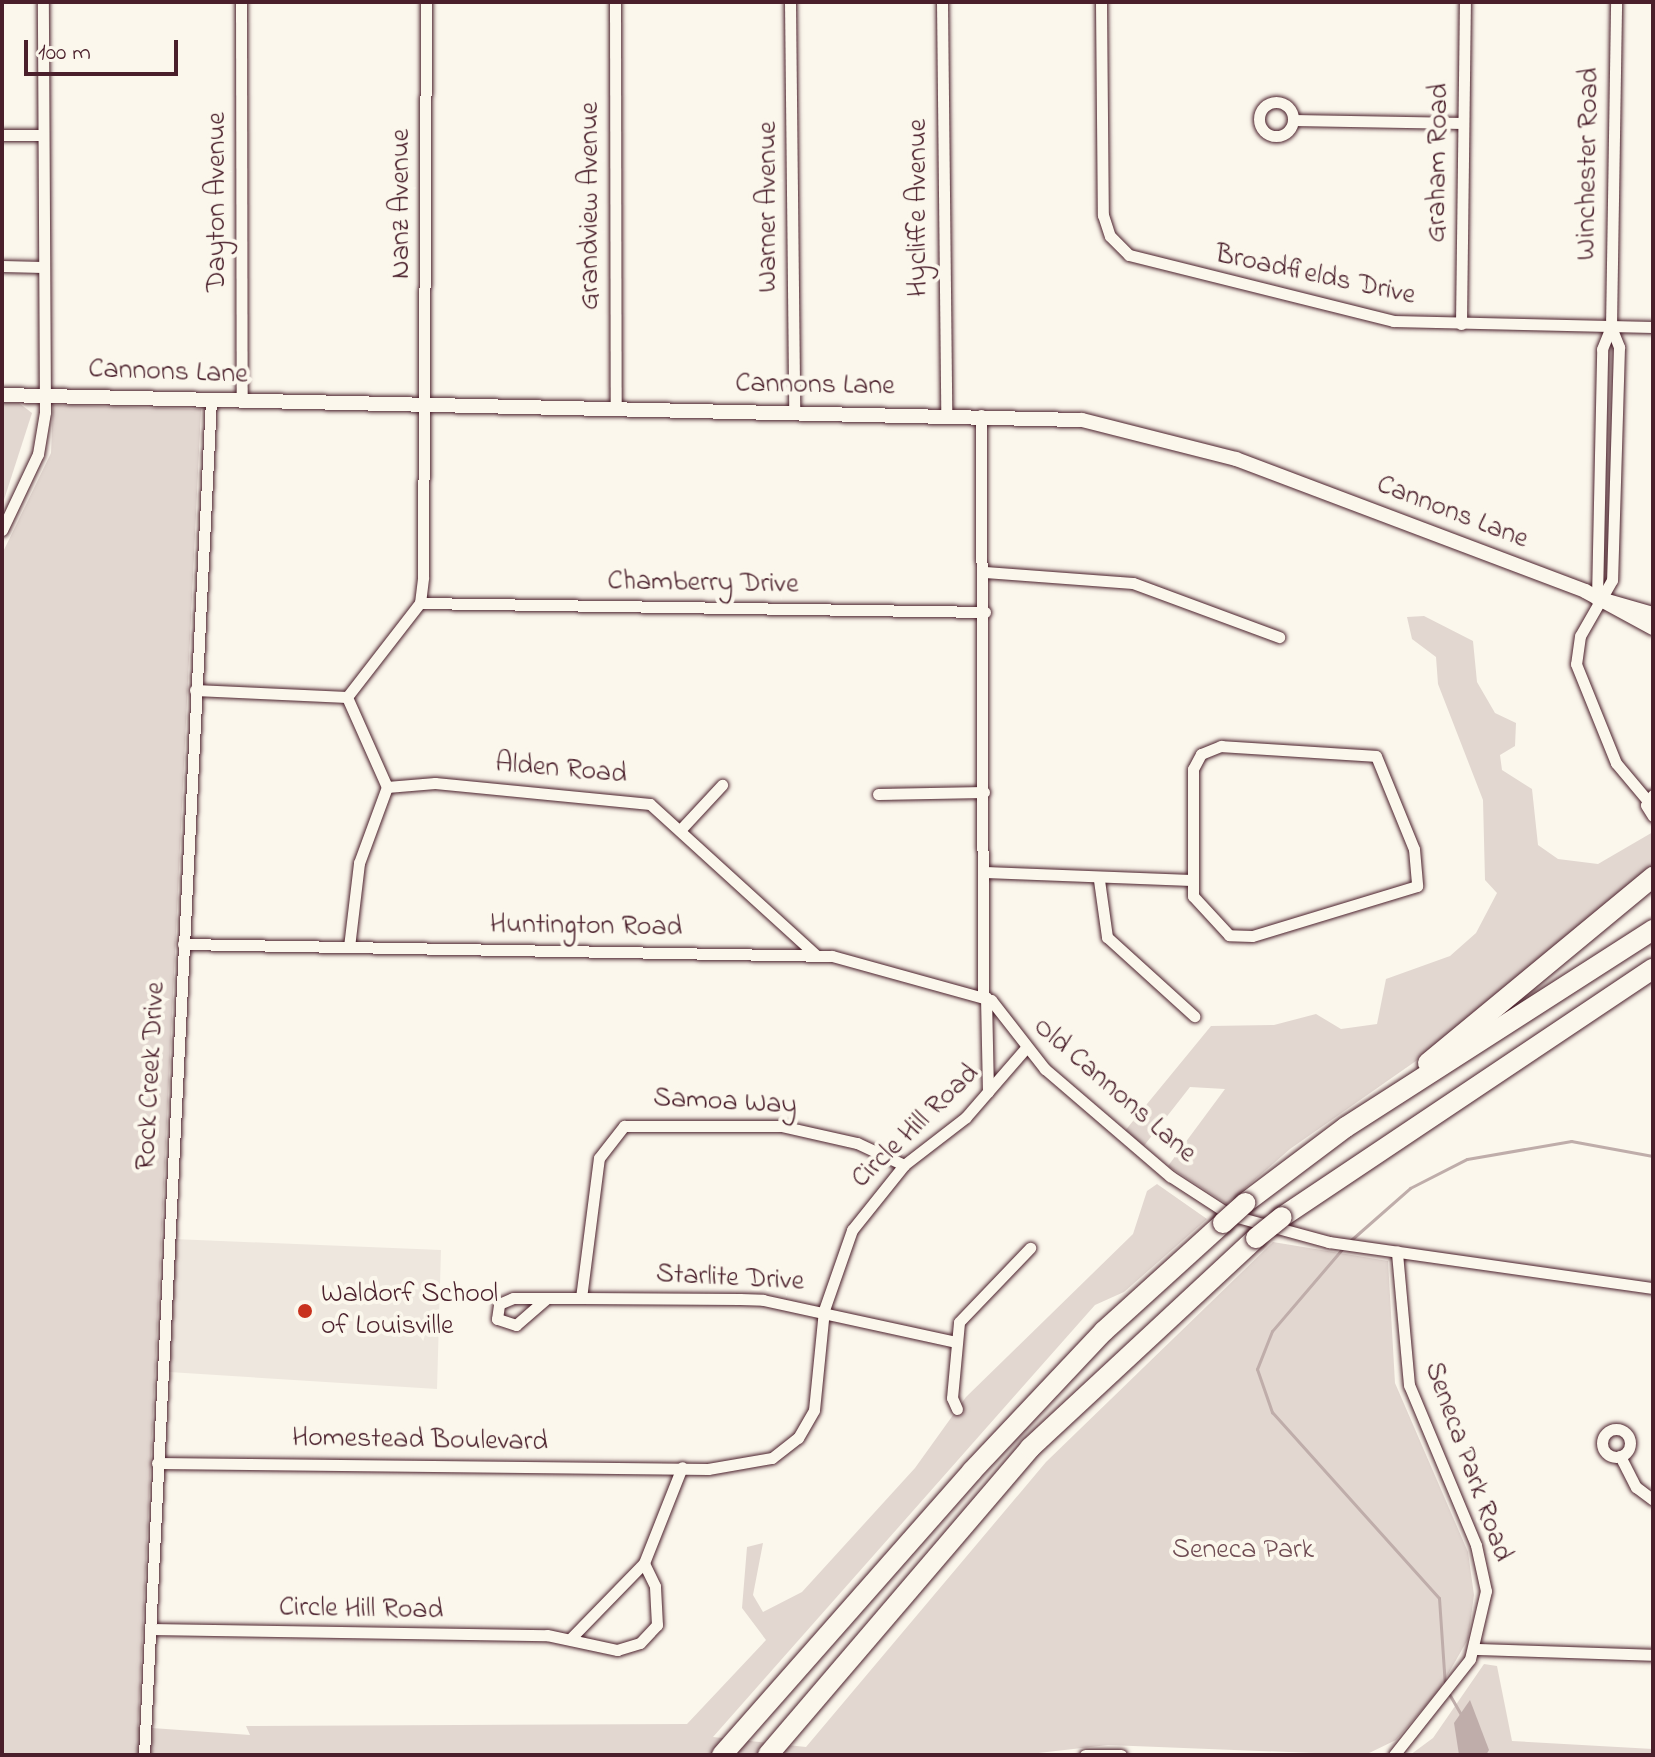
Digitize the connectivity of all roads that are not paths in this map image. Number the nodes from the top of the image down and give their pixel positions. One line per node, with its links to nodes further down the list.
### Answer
1 (43, 2): 13 (street)
2 (241, 2): 22 (street, Dayton Avenue)
3 (426, 2): 23 (street, Nanz Avenue)
4 (615, 2): 24 (street, Grandview Avenue)
5 (790, 2): 25 (street, Warner Avenue)
6 (942, 2): 26 (street, Hycliffe Avenue)
7 (1101, 2): 16 (street, Broadfields Drive)
8 (1465, 2): 11 (street, Graham Road)
9 (1616, 2): 17 (street, Winchester Road)
10 (1293, 120): 11 (street)
11 (1463, 123): 16 (street, Graham Road)
12 (2, 135): 13 (street)
13 (43, 135): 15 (street)
14 (2, 266): 15 (street)
15 (43, 267): 20 (street)
16 (1461, 324): 17 (street, Broadfields Drive)
17 (1611, 327): 18 (street, Broadfields Drive); 28 (street, Winchester Road); 29 (street, Winchester Road)
18 (1653, 327)
19 (2, 395): 20 (main road, Cannons Lane)
20 (45, 396): 21 (main road, Cannons Lane); 32 (street)
21 (211, 401): 22 (main road, Cannons Lane); 40 (street, Rock Creek Drive)
22 (242, 401): 23 (main road, Cannons Lane)
23 (428, 406): 24 (main road, Cannons Lane); 35 (street, Nanz Avenue)
24 (616, 410): 25 (main road, Cannons Lane)
25 (794, 412): 26 (main road, Cannons Lane)
26 (946, 413): 27 (main road, Cannons Lane)
27 (981, 415): 33 (street); 34 (main road, Cannons Lane)
28 (1617, 430): 29 (street); 30 (street, Winchester Road)
29 (1601, 431): 31 (street, Winchester Road)
30 (1616, 504): 31 (street); 34 (street, Winchester Road)
31 (1601, 505): 34 (street, Winchester Road)
32 (2, 530)
33 (985, 572): 36 (street); 39 (street)
34 (1597, 598): 37 (main road, Cannons Lane); 38 (main road, Cannons Lane); 46 (street, Winchester Road)
35 (420, 603): 36 (street, Chamberry Drive); 41 (street)
36 (985, 612): 44 (street)
37 (1653, 614)
38 (1653, 628)
39 (1279, 637)
40 (195, 690): 41 (street); 54 (street, Rock Creek Drive)
41 (347, 697): 43 (street)
42 (722, 785): 48 (street)
43 (387, 787): 48 (street, Alden Road); 55 (street)
44 (984, 792): 45 (street); 49 (street)
45 (878, 794)
46 (1650, 797): 47 (street, Winchester Road)
47 (1653, 816)
48 (682, 828): 56 (street, Alden Road)
49 (984, 872): 51 (street); 59 (street)
50 (1653, 877): 64 (highway)
51 (1099, 880): 52 (street); 60 (street)
52 (1192, 880): 52 (street)
53 (1653, 930): 64 (highway)
54 (183, 944): 55 (street, Huntington Road); 75 (street, Rock Creek Drive)
55 (349, 947): 56 (street, Huntington Road)
56 (816, 955): 59 (street, Huntington Road)
57 (1653, 969): 61 (highway)
58 (1653, 981): 61 (highway)
59 (984, 996): 62 (street, Old Cannons Lane); 63 (street)
60 (1194, 1016)
61 (1562, 1030): 85 (highway, bridge)
62 (1025, 1049): 63 (street, Circle Hill Road); 67 (street, Old Cannons Lane)
63 (988, 1092): 65 (street, Circle Hill Road)
64 (1346, 1127): 84 (highway, bridge)
65 (904, 1165): 70 (street, Samoa Way); 71 (street, Circle Hill Road)
66 (1030, 1248): 72 (street)
67 (1397, 1252): 68 (street, Old Cannons Lane); 81 (street, Seneca Park Road)
68 (1653, 1288)
69 (547, 1298): 70 (street, Starlite Drive)
70 (581, 1298): 71 (street, Starlite Drive)
71 (824, 1310): 72 (street, Starlite Drive); 76 (street, Circle Hill Road)
72 (955, 1342): 73 (street)
73 (957, 1409)
74 (1620, 1456): 77 (street)
75 (157, 1463): 76 (street, Homestead Boulevard); 79 (street, Rock Creek Drive)
76 (682, 1467): 78 (street)
77 (1653, 1500)
78 (644, 1563): 80 (street); 80 (street, Circle Hill Road)
79 (150, 1629): 80 (street, Circle Hill Road); 83 (street, Rock Creek Drive)
80 (571, 1638)
81 (1473, 1654): 82 (street); 88 (street, Seneca Park Road)
82 (1653, 1655)
83 (144, 1755)
84 (722, 1755)
85 (768, 1755)
86 (1085, 1755): 87 (street)
87 (1121, 1755)
88 (1394, 1755)

